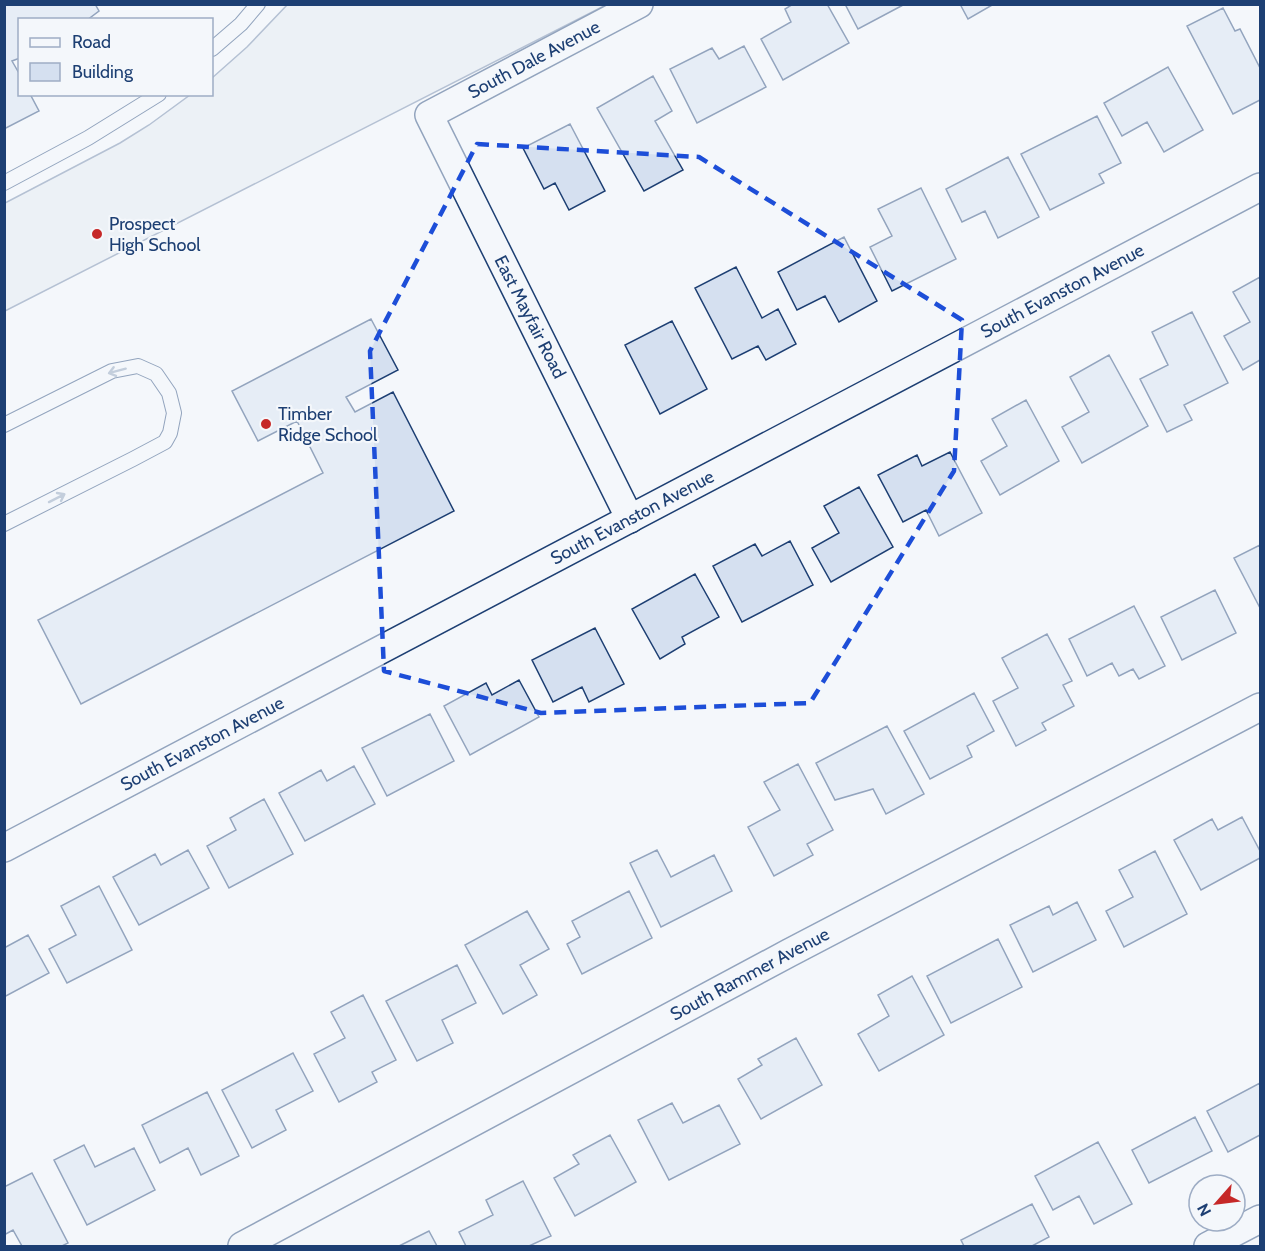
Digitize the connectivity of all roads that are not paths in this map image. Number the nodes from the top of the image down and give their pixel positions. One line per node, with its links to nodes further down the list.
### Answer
1 (258, 4): 3 (lane)
2 (639, 4): 5 (street, South Dale Avenue)
3 (213, 48)
4 (156, 96): 6 (lane)
5 (429, 115): 9 (street, East Mayfair Road)
6 (4, 183)
7 (1260, 187): 9 (street, South Evanston Avenue)
8 (4, 426): 10 (lane, one-way to 8)
9 (630, 519): 12 (street, South Evanston Avenue)
10 (4, 524)
11 (1260, 707): 14 (street, South Rammer Avenue)
12 (4, 848)
13 (1260, 1219): 15 (street)
14 (242, 1246)
15 (1208, 1246)

